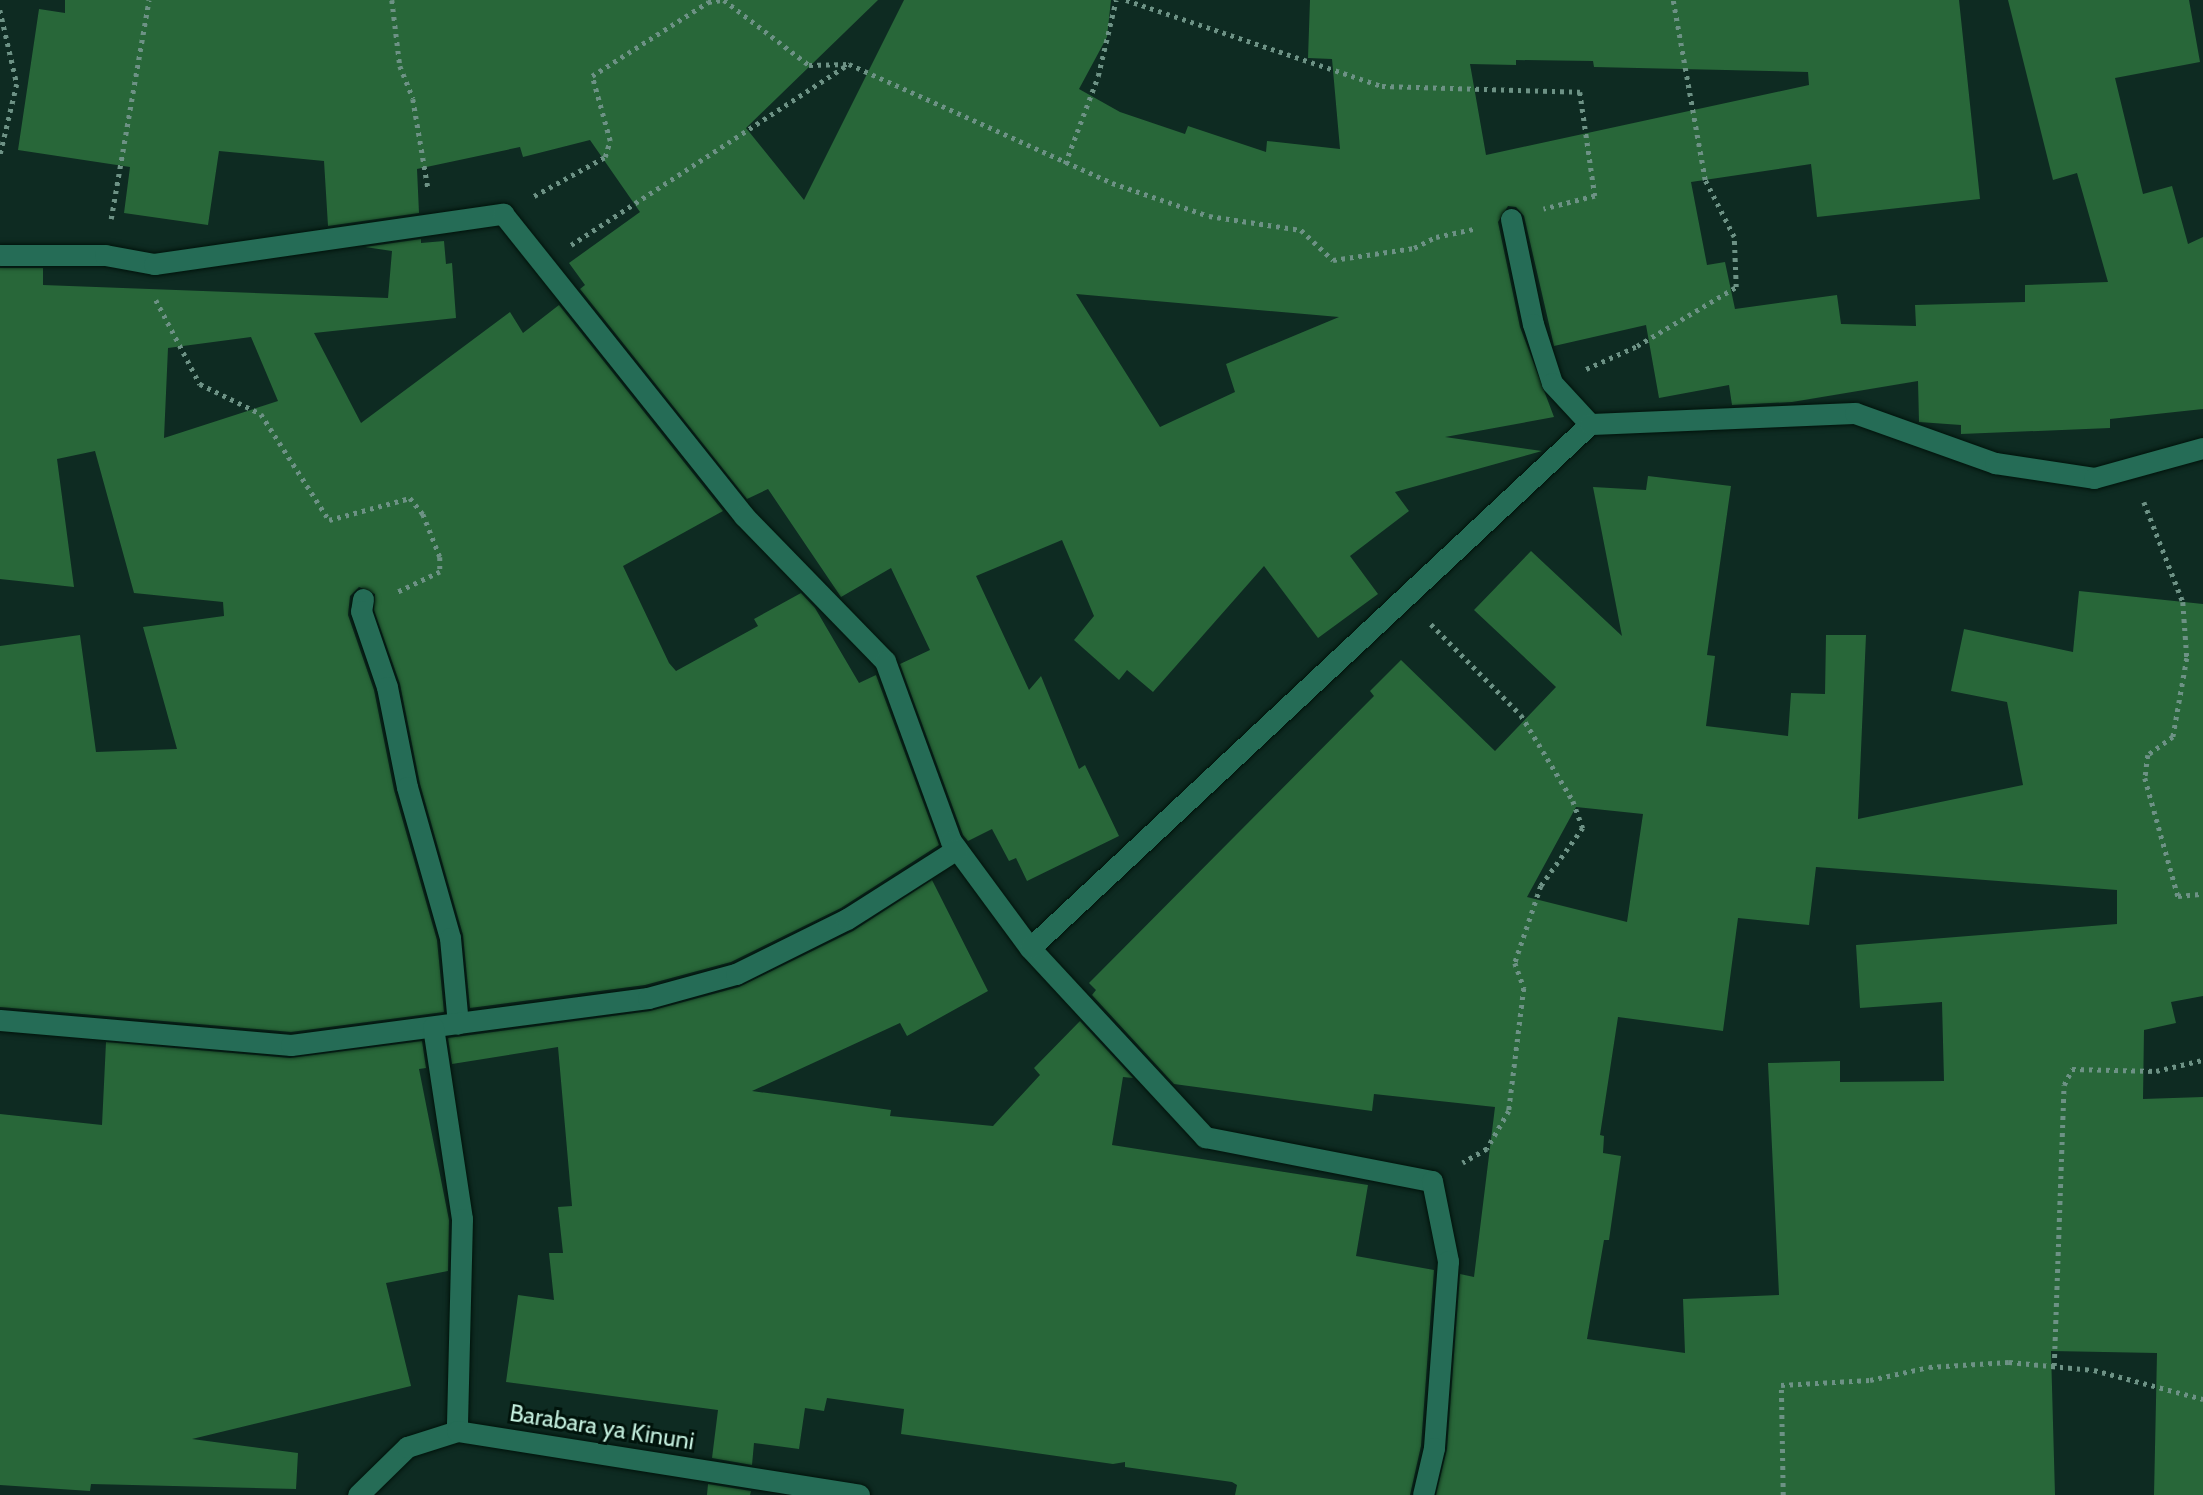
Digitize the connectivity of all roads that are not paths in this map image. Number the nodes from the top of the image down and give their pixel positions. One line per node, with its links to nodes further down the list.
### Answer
1 (1511, 219): 3 (street)
2 (0, 255): 6 (street)
3 (1590, 424): 4 (street); 7 (street)
4 (2203, 447)
5 (363, 599): 9 (street)
6 (957, 849): 7 (street); 9 (street)
7 (1030, 948): 15 (street)
8 (0, 1020): 10 (street)
9 (458, 1024): 10 (street)
10 (432, 1027): 11 (street)
11 (457, 1431): 12 (street, Barabara ya Kinuni); 13 (street, Barabara ya Kinuni)
12 (774, 1488): 14 (street, Barabara ya Kinuni)
13 (358, 1495)
14 (859, 1495)
15 (1423, 1495)

